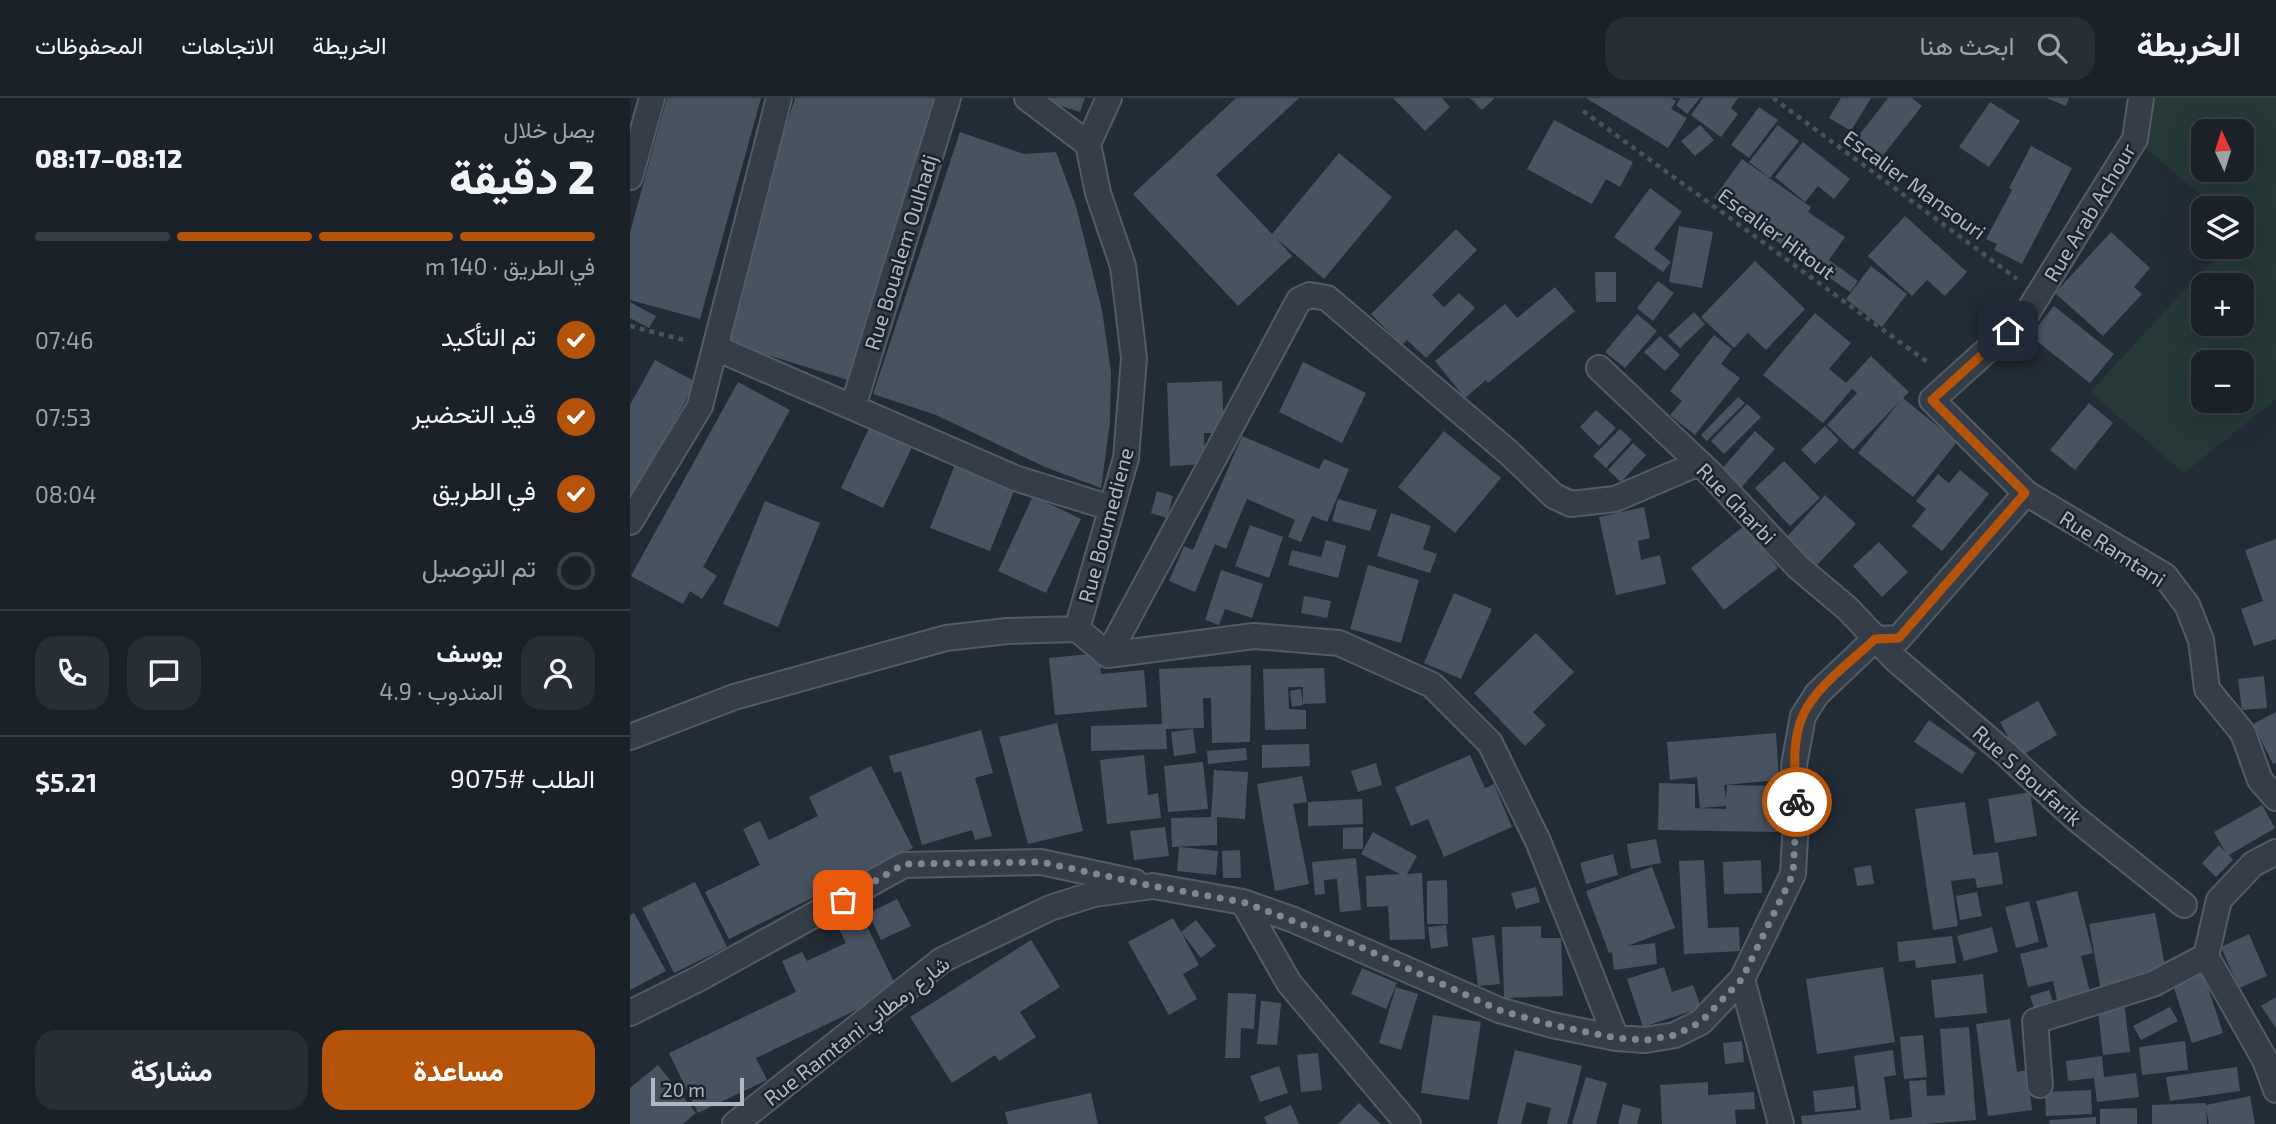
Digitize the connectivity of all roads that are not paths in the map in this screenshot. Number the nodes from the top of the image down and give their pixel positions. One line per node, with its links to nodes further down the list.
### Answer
1 (652, 98): 8 (street)
2 (779, 98): 9 (street)
3 (948, 98): 11 (street, Rue Boualem Oulhadj)
4 (1027, 98): 7 (street)
5 (1109, 98): 7 (street)
6 (2141, 98): 13 (street, Rue Arab Achour)
7 (1088, 144): 14 (street, Rue Boumediene)
8 (630, 177)
9 (716, 348): 11 (street); 15 (street)
10 (1598, 368): 12 (street, Rue Gharbi)
11 (853, 407): 14 (street)
12 (1699, 463): 17 (street, Rue Gharbi); 18 (street)
13 (2025, 493): 17 (street, Rue Ramtani شارع رمطاني); 20 (street, Rue Ramtani)
14 (1111, 508): 16 (street, Rue Boumediene)
15 (630, 522)
16 (1077, 629): 18 (street, Rue Boumediene); 19 (street)
17 (1890, 645): 24 (street, Rue S Boufarik); 26 (street, Rue Ramtani شارع رمطاني)
18 (1108, 655): 28 (street)
19 (630, 737)
20 (2276, 798)
21 (2276, 852): 25 (street)
22 (1153, 886): 23 (street, Rue Ramtani شارع رمطاني); 27 (street); 31 (street, Rue Ramtani شارع رمطاني)
23 (1243, 902): 28 (street, Rue Ramtani شارع رمطاني); 32 (street)
24 (2184, 905)
25 (2206, 956): 29 (street); 30 (street)
26 (1742, 979): 28 (street, Rue Ramtani شارع رمطاني); 33 (street)
27 (630, 1013)
28 (1616, 1038)
29 (2040, 1085)
30 (2276, 1090)
31 (735, 1124)
32 (1408, 1124)
33 (1781, 1124)

